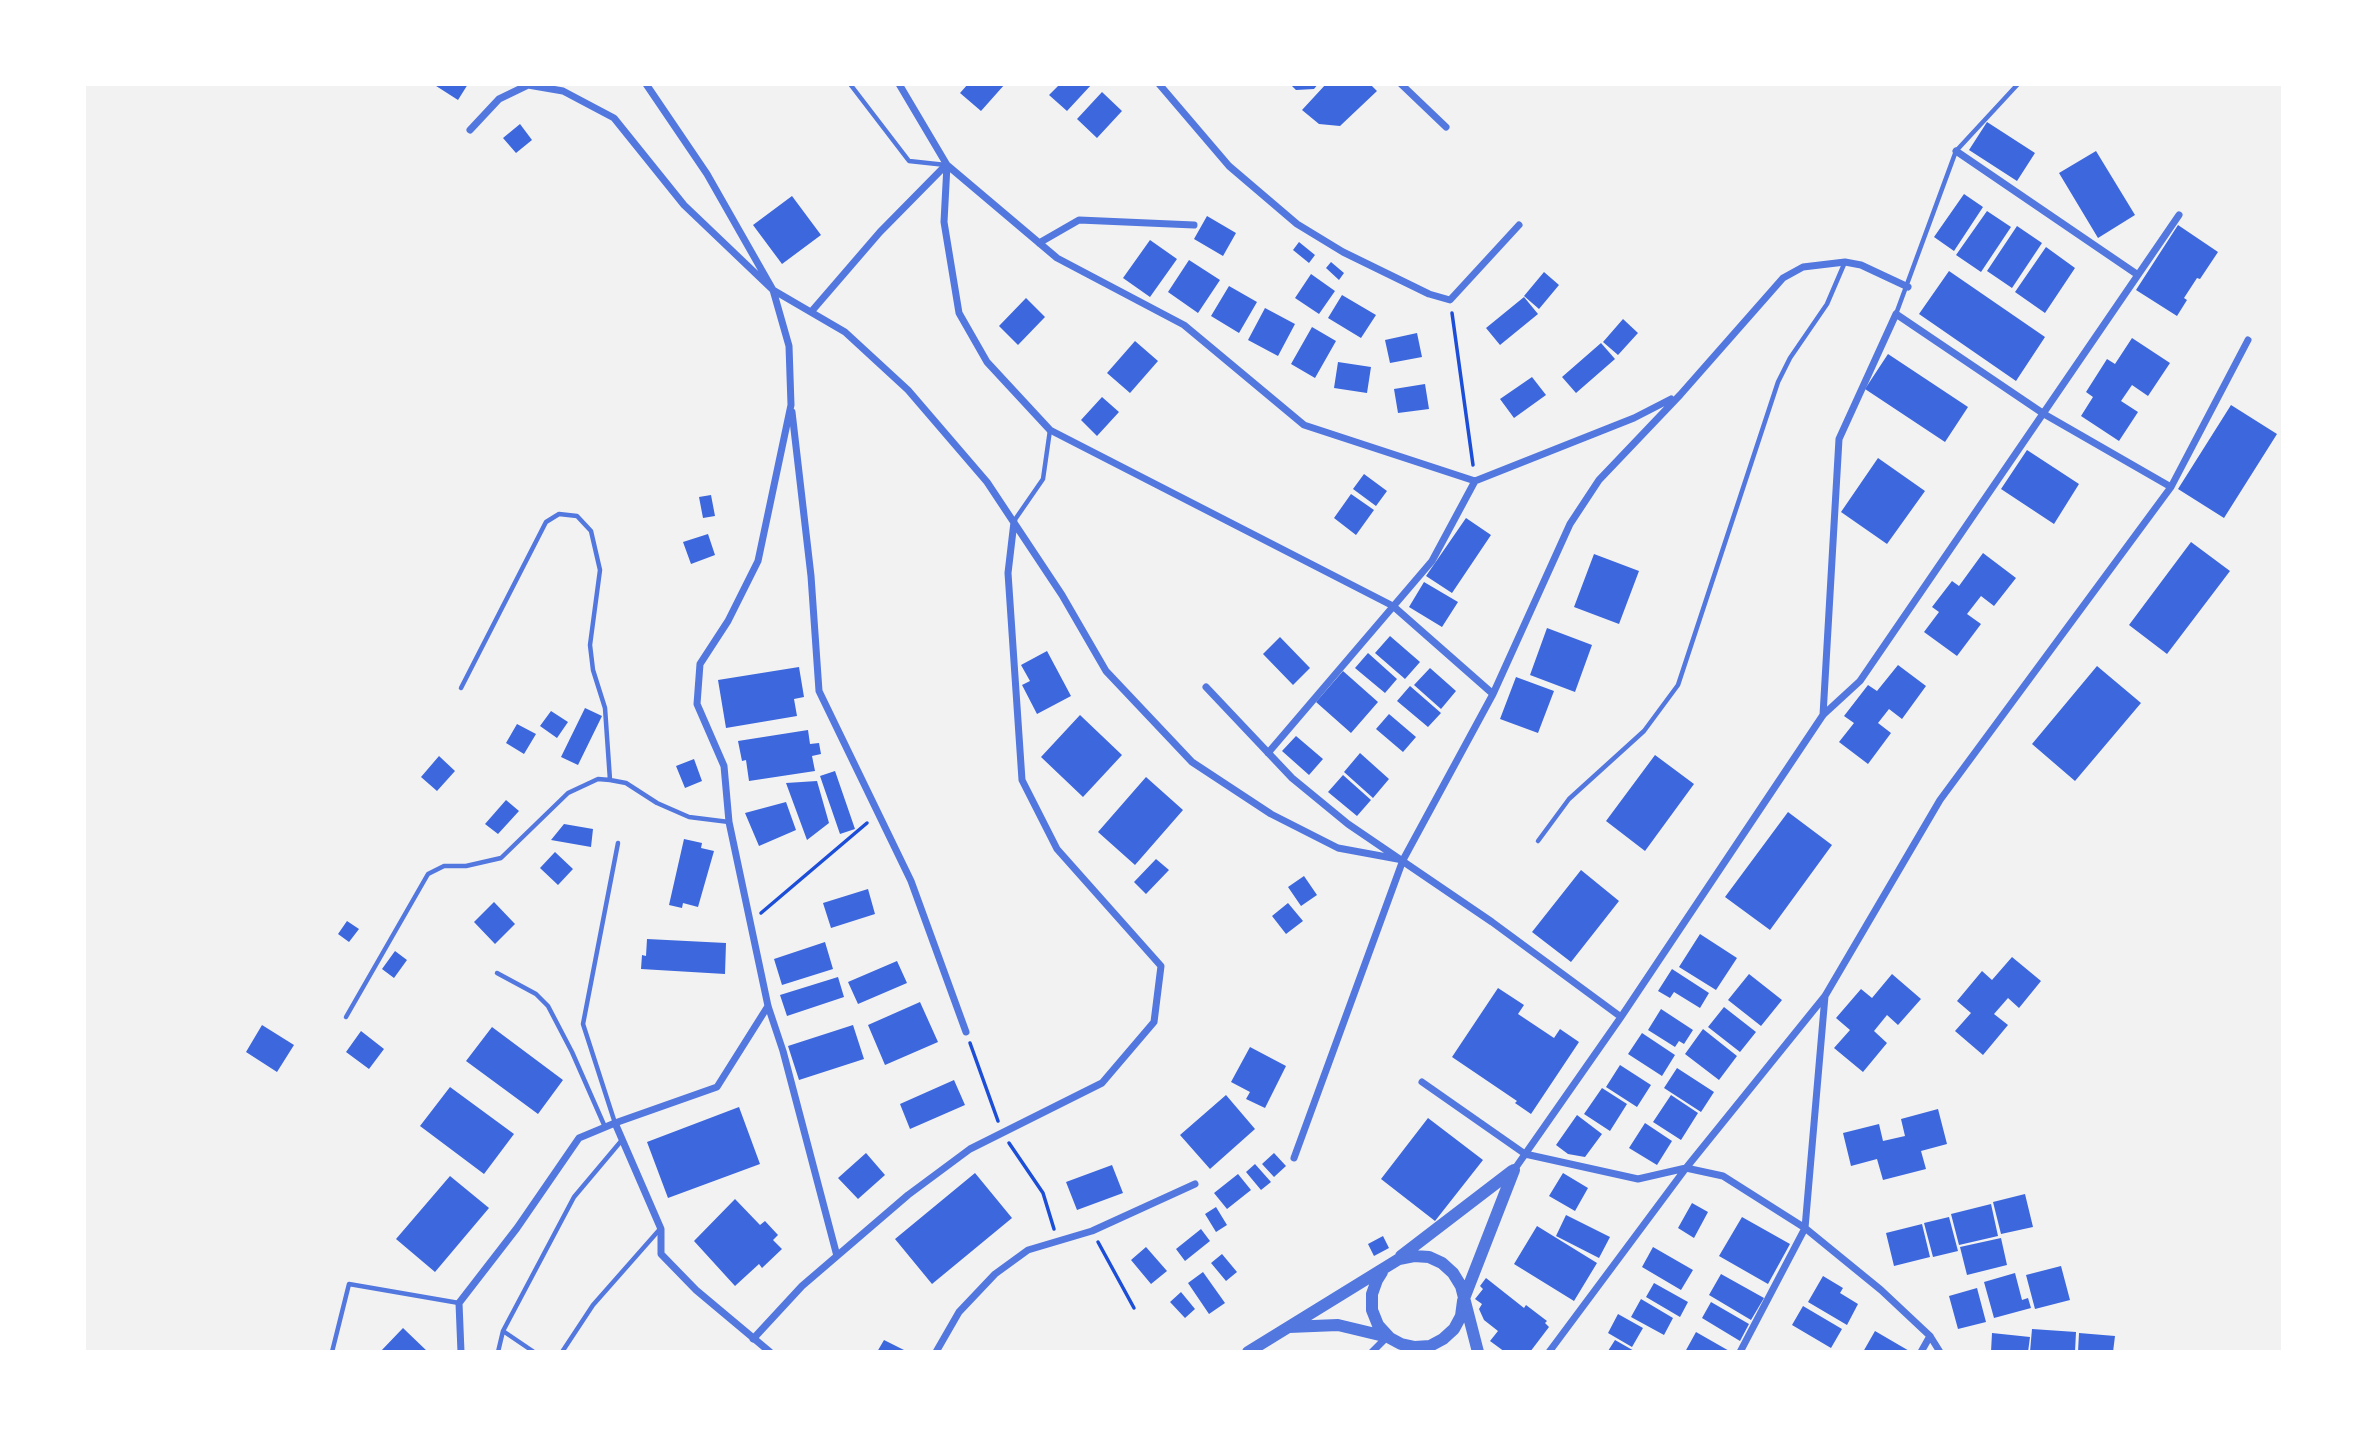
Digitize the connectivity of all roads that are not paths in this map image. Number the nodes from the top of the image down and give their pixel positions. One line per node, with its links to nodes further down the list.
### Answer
1 (646, 84): 18 (street)
2 (850, 84): 10 (lane)
3 (899, 84): 10 (street)
4 (1159, 84): 13 (street)
5 (1401, 84): 7 (street)
6 (2018, 84): 9 (lane)
7 (1446, 127)
8 (470, 130): 18 (street)
9 (1956, 150): 16 (street); 17 (lane)
10 (947, 165): 14 (street); 19 (street); 25 (street)
11 (2179, 215): 16 (street)
12 (1194, 225): 14 (street)
13 (1519, 225)
14 (1039, 243): 26 (street)
15 (1845, 261): 17 (street); 22 (street); 37 (lane)
16 (2138, 275): 24 (street)
17 (1908, 287): 20 (lane)
18 (772, 290): 19 (street); 23 (street)
19 (811, 312): 28 (street)
20 (1896, 314): 24 (street); 33 (street)
21 (2248, 340): 27 (street)
22 (1679, 395): 26 (street); 32 (street)
23 (791, 405): 36 (street); 45 (street)
24 (2044, 414): 27 (street); 33 (street)
25 (1050, 430): 28 (lane); 29 (street)
26 (1475, 481): 29 (street)
27 (2171, 487): 41 (street)
28 (1014, 522): 39 (street); 57 (street)
29 (1393, 606): 32 (street); 34 (street)
30 (1206, 687): 34 (street)
31 (461, 688): 35 (lane)
32 (1493, 694): 39 (street)
33 (1824, 715): 44 (street)
34 (1268, 753): 39 (street)
35 (610, 780): 36 (lane); 43 (lane)
36 (729, 822): 42 (street)
37 (1538, 841)
38 (618, 843): 47 (lane)
39 (1403, 860): 44 (street); 51 (street)
40 (497, 973): 48 (lane)
41 (1825, 996): 52 (street); 55 (street)
42 (768, 1006): 47 (street); 57 (street)
43 (346, 1017)
44 (1621, 1017): 50 (street)
45 (966, 1032)
46 (1422, 1082): 50 (street)
47 (615, 1123): 48 (street); 49 (street)
48 (605, 1127): 60 (street)
49 (622, 1140): 56 (street); 62 (lane)
50 (1525, 1154): 52 (street); 53 (street)
51 (1294, 1158)
52 (1686, 1168): 55 (street); 77 (street)
53 (1514, 1170): 58 (street); 59 (street)
54 (1195, 1184): 72 (street)
55 (1805, 1228): 63 (street); 78 (street)
56 (661, 1229): 65 (street); 70 (lane)
57 (838, 1256): 65 (street)
58 (1387, 1267): 59 (street); 61 (street); 64 (street)
59 (1463, 1301): 64 (street); 76 (street)
60 (459, 1303): 66 (lane); 67 (street)
61 (1289, 1328): 64 (street); 73 (street)
62 (503, 1331): 68 (lane); 69 (lane)
63 (1930, 1336): 79 (street); 80 (street)
64 (1388, 1337): 74 (street); 75 (street)
65 (753, 1339): 71 (street)
66 (332, 1352)
67 (461, 1352)
68 (498, 1352)
69 (534, 1352)
70 (562, 1352)
71 (770, 1352)
72 (936, 1352)
73 (1248, 1352)
74 (1373, 1352)
75 (1413, 1352)
76 (1478, 1352)
77 (1549, 1352)
78 (1740, 1352)
79 (1922, 1352)
80 (1940, 1352)

